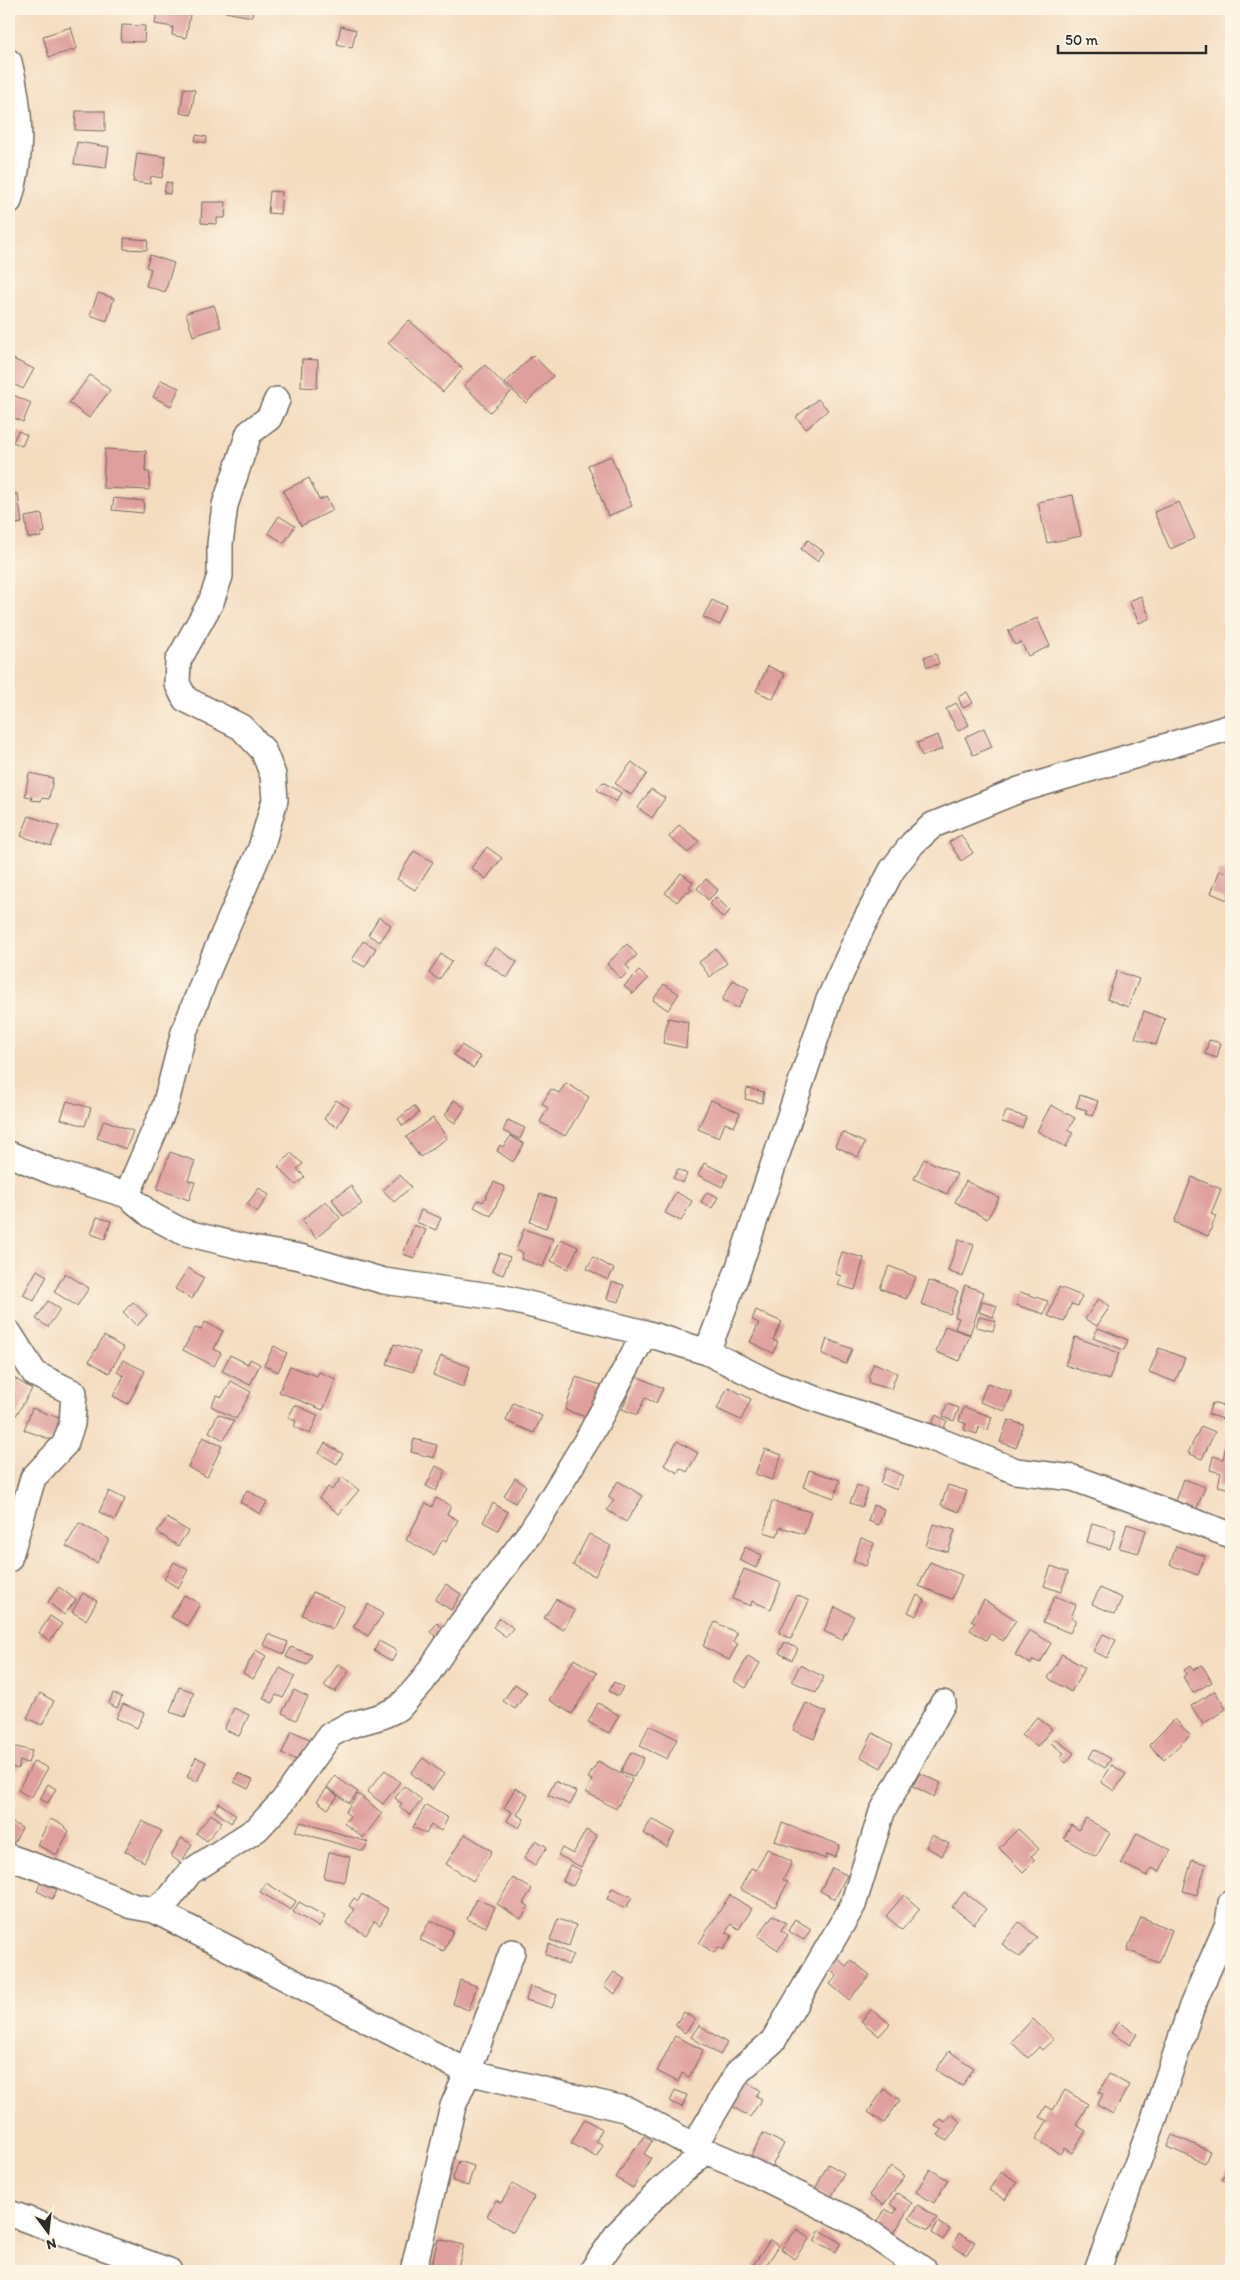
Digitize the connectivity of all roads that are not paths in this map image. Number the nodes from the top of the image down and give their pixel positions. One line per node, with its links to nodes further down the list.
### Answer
1 (9, 62): 2 (street)
2 (9, 201)
3 (277, 400): 6 (street)
4 (1231, 727): 9 (street)
5 (9, 1154): 6 (street)
6 (127, 1194): 8 (street)
7 (9, 1333): 11 (street)
8 (645, 1333): 9 (street); 14 (street)
9 (707, 1352): 10 (street)
10 (1231, 1535)
11 (9, 1559)
12 (944, 1704): 18 (street)
13 (9, 1857): 14 (street)
14 (154, 1910): 17 (street)
15 (1230, 1916): 24 (street)
16 (512, 1952): 17 (street)
17 (468, 2072): 18 (street); 21 (street)
18 (700, 2149): 22 (street); 23 (street)
19 (9, 2213): 20 (street)
20 (169, 2271)
21 (413, 2271)
22 (592, 2271)
23 (925, 2271)
24 (1097, 2271)

